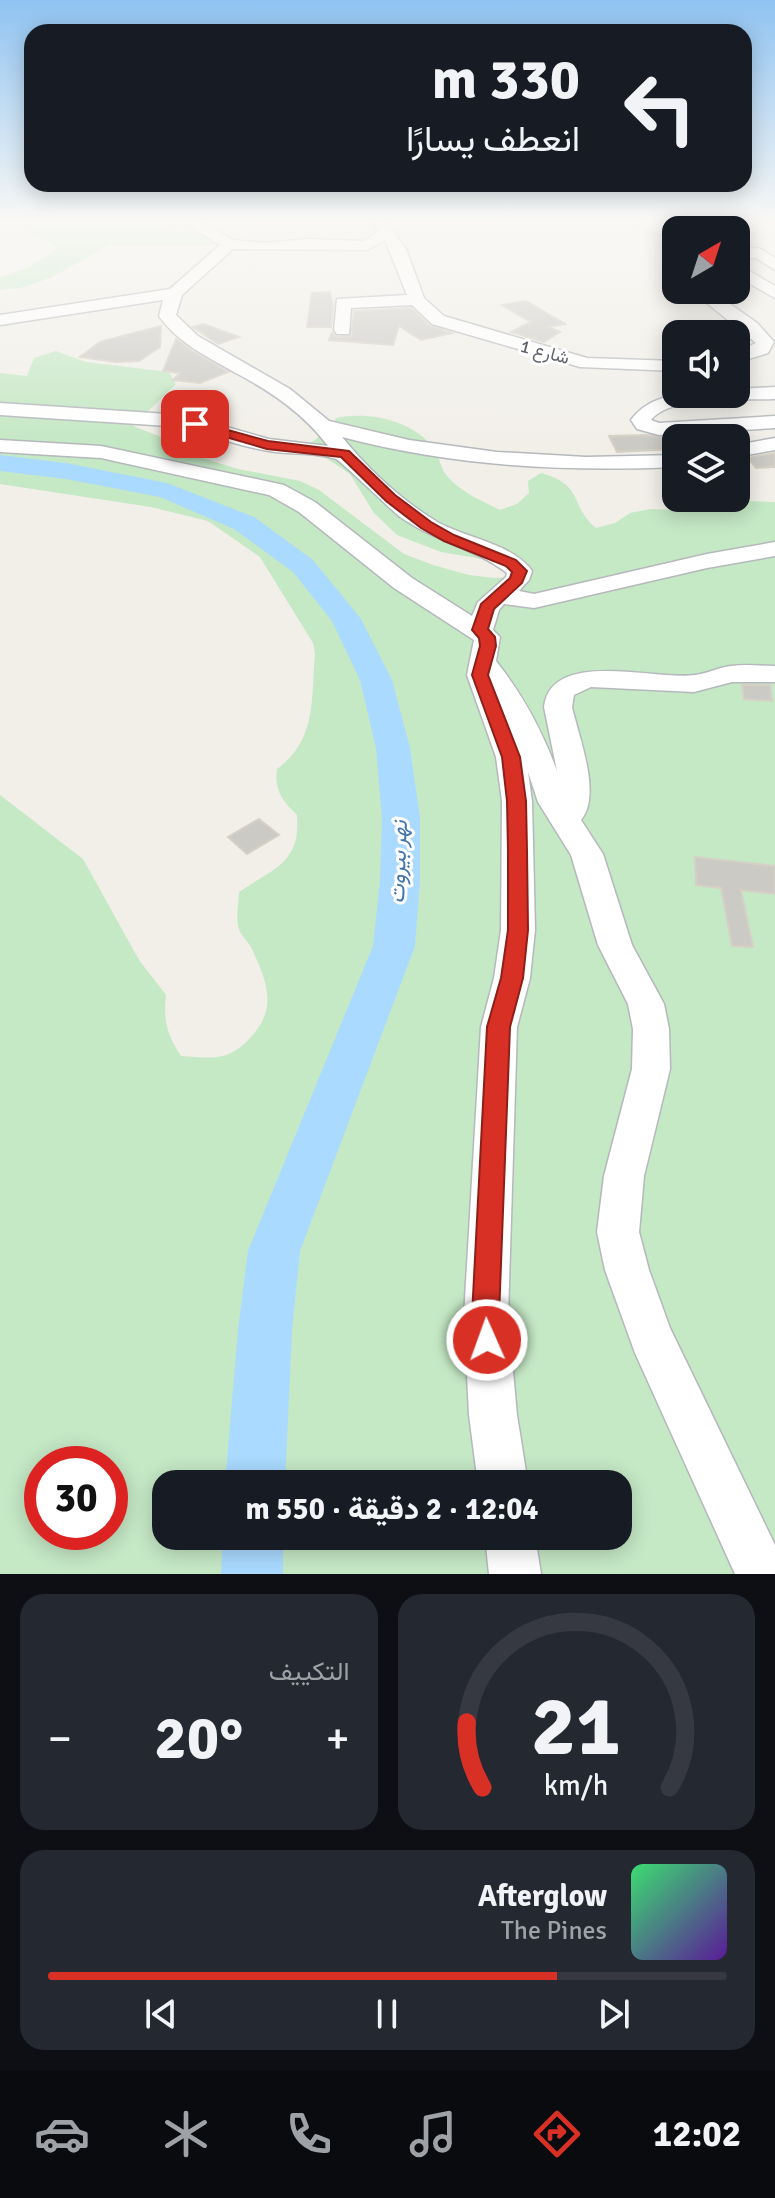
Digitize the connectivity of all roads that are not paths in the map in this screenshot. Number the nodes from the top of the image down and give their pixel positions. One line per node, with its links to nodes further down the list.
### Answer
1 (159, 295): 6 (street)
2 (174, 295): 17 (street)
3 (414, 295): 4 (street)
4 (415, 300): 8 (street); 11 (street, شارع 1)
5 (719, 304): 7 (street)
6 (0, 320)
7 (751, 327): 9 (street); 10 (street)
8 (343, 330)
9 (775, 335)
10 (750, 352)
11 (662, 366)
12 (762, 368): 13 (street)
13 (750, 369)
14 (775, 393): 16 (street)
15 (0, 409): 21 (street)
16 (775, 422)
17 (322, 425): 21 (street); 22 (street)
18 (775, 444): 20 (street)
19 (0, 446): 25 (street)
20 (750, 448)
21 (345, 454): 24 (street)
22 (662, 461)
23 (775, 549): 24 (street)
24 (497, 596): 25 (street)
25 (481, 646): 27 (street); 28 (street)
26 (775, 674): 27 (street)
27 (565, 818): 31 (street)
28 (501, 1470)
29 (512, 1550): 30 (street)
30 (515, 1574)
31 (762, 1574)

